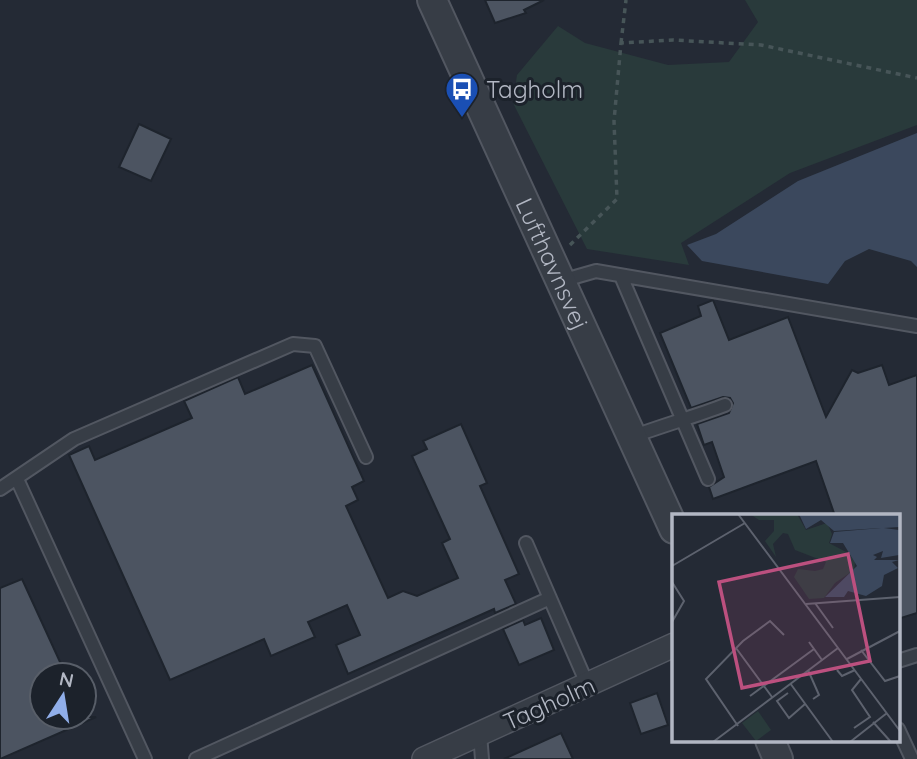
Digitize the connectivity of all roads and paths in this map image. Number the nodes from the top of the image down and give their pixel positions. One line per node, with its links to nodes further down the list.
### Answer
1 (432, 0): 5 (street, Lufthavnsvej)
2 (626, 0): 3 (path)
3 (621, 43): 4 (path); 5 (path)
4 (917, 78)
5 (548, 254): 7 (street, Lufthavnsvej)
6 (621, 276): 7 (lane); 8 (lane); 10 (lane)
7 (561, 281): 11 (street, Lufthavnsvej)
8 (917, 327)
9 (725, 405): 10 (lane)
10 (682, 417): 11 (lane); 14 (lane)
11 (632, 437): 16 (street, Lufthavnsvej)
12 (366, 457): 13 (lane)
13 (17, 478): 15 (lane); 26 (lane)
14 (708, 479)
15 (0, 489)
16 (672, 525)
17 (526, 543): 18 (lane)
18 (550, 598): 22 (lane); 27 (lane)
19 (672, 646): 22 (street, Tagholm)
20 (917, 655): 21 (lane)
21 (900, 661)
22 (587, 686): 24 (street, Tagholm)
23 (900, 733): 31 (lane)
24 (480, 734): 28 (street, Tagholm); 29 (lane)
25 (771, 742): 30 (street)
26 (145, 759)
27 (196, 759)
28 (424, 759)
29 (482, 759)
30 (778, 759)
31 (912, 759)

